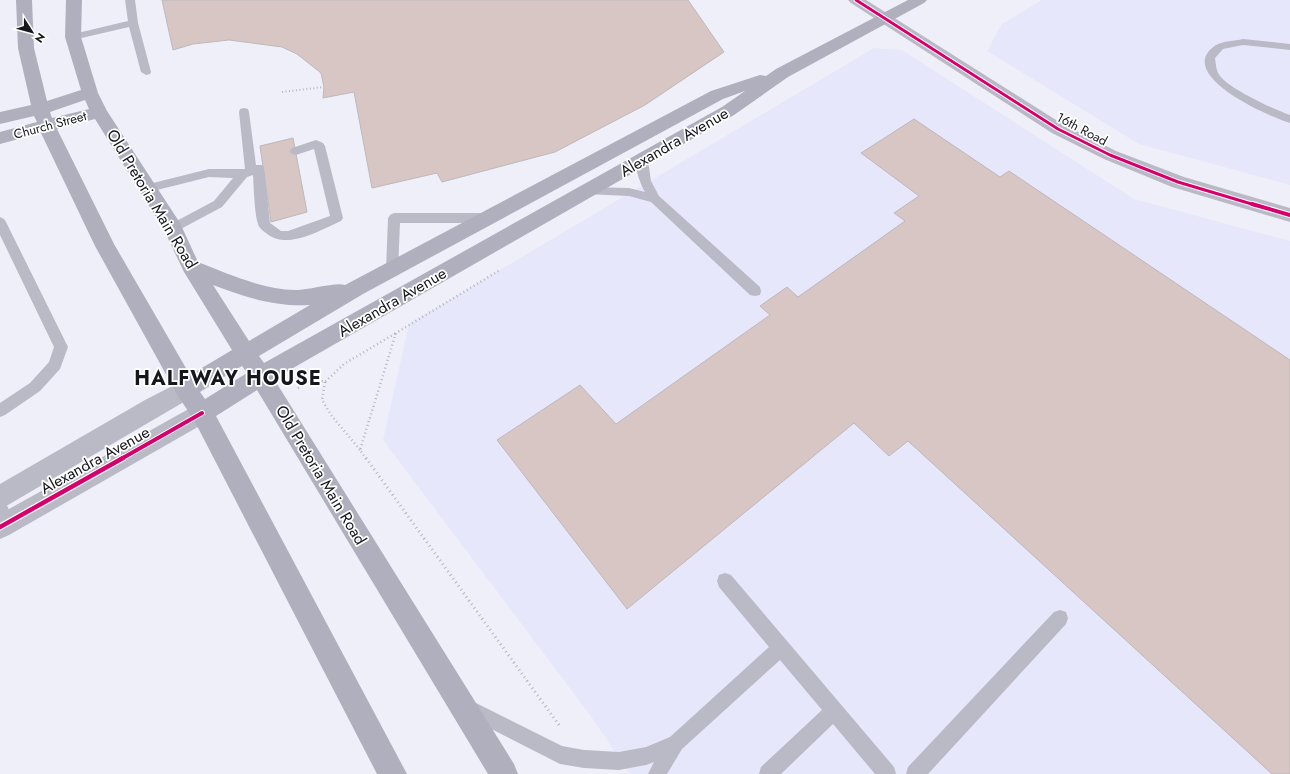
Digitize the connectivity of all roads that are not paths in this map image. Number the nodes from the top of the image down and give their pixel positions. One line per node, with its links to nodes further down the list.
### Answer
1 (24, 0): 13 (main road)
2 (74, 0): 8 (main road, Old Pretoria Main Road)
3 (130, 0): 7 (lane)
4 (856, 0): 6 (street, 16th Road)
5 (919, 0): 6 (main road, Alexandra Avenue)
6 (885, 19): 11 (main road, Alexandra Avenue); 26 (street, 16th Road)
7 (133, 23): 8 (lane); 10 (lane)
8 (73, 37): 12 (main road, Old Pretoria Main Road)
9 (1290, 47): 17 (lane)
10 (146, 72)
11 (782, 73): 21 (main road, Alexandra Avenue); 27 (main road, Alexandra Avenue)
12 (90, 93): 13 (main road, Church Street); 14 (main road, Old Pretoria Main Road)
13 (40, 109): 16 (main road, Church Street); 18 (main road)
14 (99, 112): 18 (main road, Church Street); 23 (main road, Old Pretoria Main Road)
15 (244, 112): 22 (lane)
16 (0, 118)
17 (1290, 119)
18 (47, 127): 19 (main road, Church Street); 36 (main road)
19 (0, 138)
20 (296, 151): 22 (lane)
21 (642, 160): 24 (main road, Alexandra Avenue); 25 (lane)
22 (254, 169): 23 (lane); 29 (lane)
23 (149, 188): 29 (main road, Old Pretoria Main Road)
24 (588, 191): 25 (lane); 35 (main road, Alexandra Avenue)
25 (655, 199): 33 (lane)
26 (1290, 215)
27 (488, 218): 31 (main road, Alexandra Avenue); 31 (lane)
28 (0, 222): 37 (lane)
29 (173, 228): 30 (main road, Old Pretoria Main Road)
30 (191, 267): 32 (main road); 34 (main road, Old Pretoria Main Road)
31 (392, 270): 32 (main road, Alexandra Avenue)
32 (356, 288): 34 (main road, Alexandra Avenue)
33 (755, 291)
34 (246, 353): 35 (main road, Old Pretoria Main Road); 36 (main road, Alexandra Avenue)
35 (260, 376): 38 (main road, Alexandra Avenue); 44 (main road, Old Pretoria Main Road)
36 (186, 389): 38 (main road); 39 (street, Alexandra Avenue)
37 (0, 411)
38 (202, 413): 40 (street, Alexandra Avenue); 47 (main road)
39 (0, 498)
40 (2, 519)
41 (725, 582): 43 (lane)
42 (1060, 618): 52 (lane)
43 (781, 648): 45 (lane); 46 (lane)
44 (462, 705): 46 (lane); 48 (main road, Old Pretoria Main Road)
45 (834, 711): 50 (lane); 51 (lane)
46 (676, 743): 49 (lane)
47 (393, 774)
48 (504, 774)
49 (657, 774)
50 (768, 774)
51 (887, 774)
52 (916, 774)

